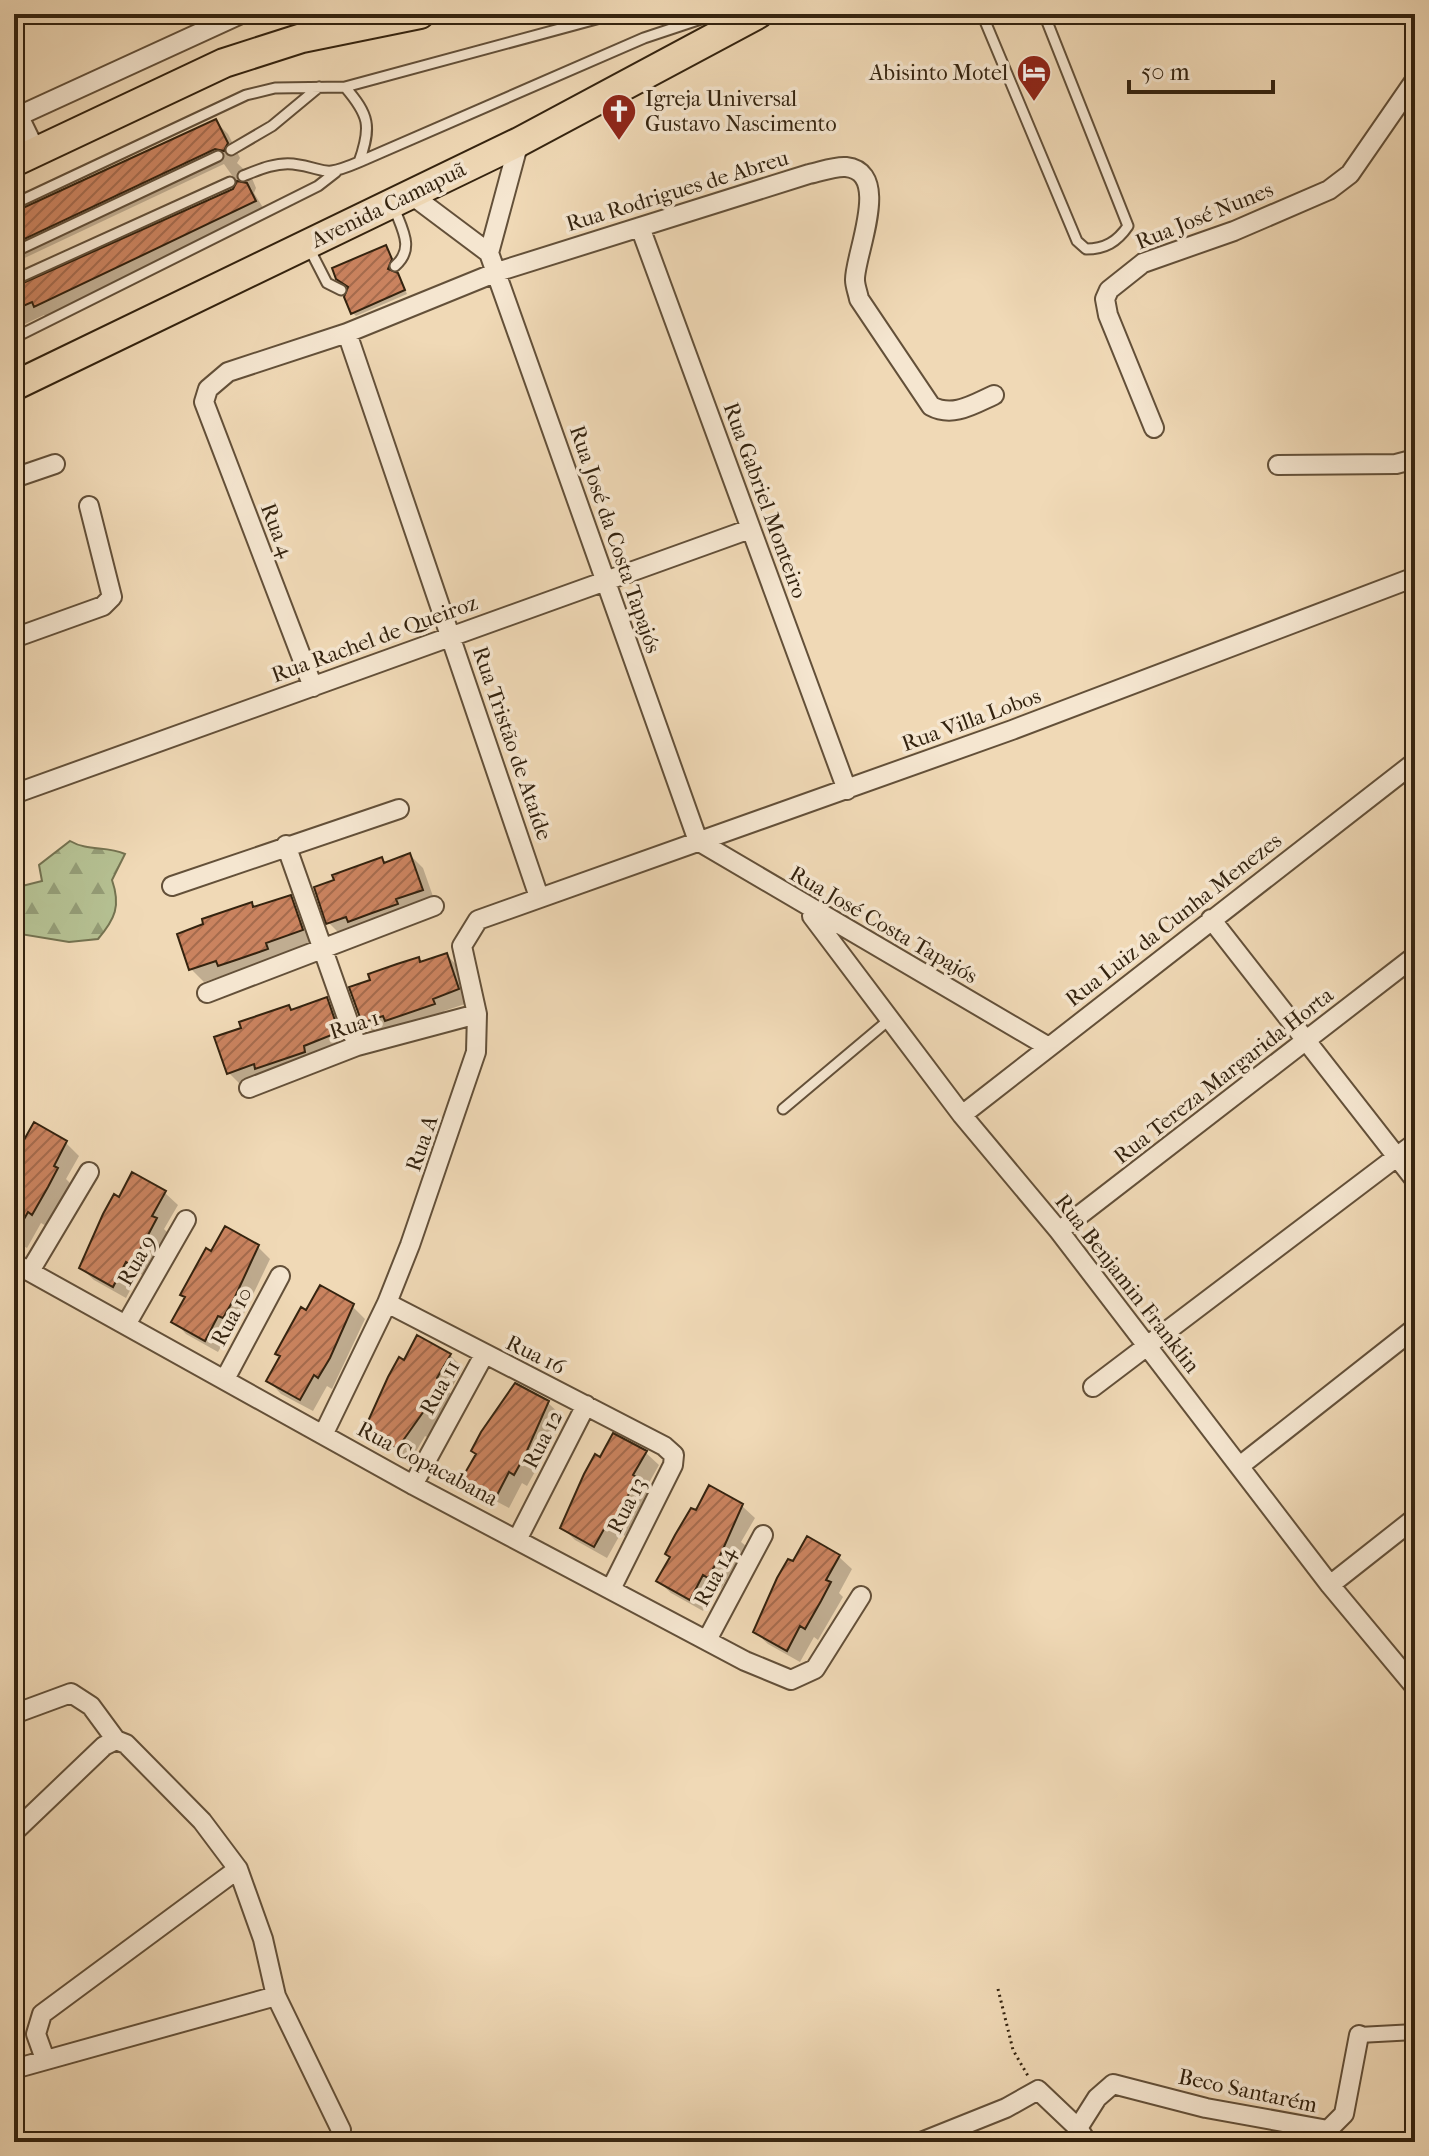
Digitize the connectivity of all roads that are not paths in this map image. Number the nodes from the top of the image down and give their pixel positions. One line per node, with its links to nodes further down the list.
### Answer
1 (241, 14): 12 (street)
2 (413, 14): 3 (main road); 16 (main road)
3 (420, 14)
4 (615, 14): 11 (lane)
5 (716, 14): 17 (lane)
6 (758, 14): 13 (main road, Avenida Camapuã)
7 (982, 14): 8 (lane)
8 (1044, 14)
9 (1415, 80): 36 (street, Rua José Nunes)
10 (319, 87): 11 (lane); 14 (lane); 22 (lane)
11 (345, 87): 17 (lane)
12 (15, 115): 16 (street)
13 (519, 142): 21 (main road, Avenida Camapuã); 26 (street)
14 (231, 150)
15 (218, 156): 25 (lane)
16 (24, 157)
17 (359, 162): 18 (lane)
18 (336, 172): 19 (lane); 32 (lane)
19 (243, 176)
20 (230, 182): 29 (lane)
21 (400, 197): 24 (main road, Avenida Camapuã); 26 (street); 27 (lane)
22 (14, 204)
23 (640, 227): 28 (street, Rua Rodrigues de Abreu); 35 (street, Rua Rodrigues de Abreu); 42 (street, Rua Gabriel Monteiro)
24 (307, 243): 30 (lane); 33 (main road, Avenida Camapuã)
25 (14, 252)
26 (489, 253): 28 (street, Rua José da Costa Tapajós)
27 (395, 266)
28 (497, 272): 31 (street, Rua Rodrigues de Abreu); 44 (street, Rua José da Costa Tapajós)
29 (14, 280)
30 (341, 290)
31 (347, 333): 34 (street, Rua Rodrigues de Abreu); 45 (street, Rua Tristão de Ataíde)
32 (14, 338)
33 (14, 386)
34 (208, 389): 47 (street, Rua 4)
35 (994, 395)
36 (1154, 428)
37 (1415, 459): 39 (street)
38 (55, 464): 40 (street)
39 (1278, 465)
40 (14, 478)
41 (89, 506): 46 (street)
42 (750, 529): 44 (street, Rua Rachel de Queiroz); 49 (street, Rua Gabriel Monteiro)
43 (1415, 577): 49 (street, Rua Villa Lobos)
44 (603, 580): 45 (street, Rua Rachel de Queiroz); 52 (street, Rua José da Costa Tapajós)
45 (451, 635): 47 (street, Rua Rachel de Queiroz); 55 (street, Rua Tristão de Ataíde)
46 (14, 638)
47 (313, 687): 50 (street, Rua Rachel de Queiroz)
48 (1415, 762): 58 (street, Rua Luiz da Cunha Menezes)
49 (847, 790): 52 (street, Rua Villa Lobos)
50 (14, 794)
51 (399, 809): 53 (street)
52 (698, 841): 55 (street, Rua Villa Lobos); 57 (street, Rua José Costa Tapajós)
53 (286, 845): 54 (street); 59 (street)
54 (172, 886)
55 (539, 897): 62 (street, Rua A)
56 (434, 906): 59 (street)
57 (806, 907): 63 (street, Rua Benjamin Franklin); 66 (street, Rua José Costa Tapajós)
58 (1211, 919): 64 (street); 66 (street, Rua Luiz da Cunha Menezes)
59 (323, 950): 61 (street); 65 (street)
60 (1415, 956): 64 (street, Rua Tereza Margarida Horta)
61 (207, 993)
62 (477, 1014): 65 (street, Rua 1); 78 (street, Rua A)
63 (890, 1019): 68 (lane); 69 (street, Rua Benjamin Franklin)
64 (1308, 1040): 71 (street); 75 (street, Rua Tereza Margarida Horta)
65 (357, 1046): 67 (street, Rua 1)
66 (1047, 1046): 69 (street, Rua Luiz da Cunha Menezes)
67 (249, 1088)
68 (783, 1109)
69 (962, 1115): 75 (street, Rua Benjamin Franklin)
70 (1415, 1143): 71 (street)
71 (1397, 1157): 73 (street); 81 (street)
72 (89, 1172): 76 (street)
73 (1415, 1180)
74 (186, 1220): 79 (street, Rua 9)
75 (1059, 1231): 81 (street, Rua Benjamin Franklin)
76 (22, 1267): 79 (street, Rua Copacabana)
77 (280, 1276): 83 (street, Rua 10)
78 (387, 1303): 82 (street, Rua 16); 86 (street, Rua A)
79 (127, 1323): 83 (street, Rua Copacabana)
80 (1415, 1328): 88 (street)
81 (1149, 1348): 84 (street); 88 (street, Rua Benjamin Franklin)
82 (484, 1355): 85 (street, Rua 16); 89 (street, Rua 11)
83 (225, 1379): 86 (street, Rua Copacabana)
84 (1093, 1387)
85 (586, 1405): 87 (street, Rua 16); 92 (street, Rua 12)
86 (324, 1433): 89 (street, Rua Copacabana)
87 (664, 1446): 94 (street, Rua 13)
88 (1241, 1465): 93 (street, Rua Benjamin Franklin)
89 (413, 1485): 92 (street, Rua Copacabana)
90 (1415, 1518): 93 (street)
91 (763, 1535): 96 (street, Rua 14)
92 (518, 1538): 94 (street, Rua Copacabana)
93 (1330, 1585): 97 (street, Rua Benjamin Franklin)
94 (612, 1587): 96 (street, Rua Copacabana)
95 (861, 1596): 96 (street, Rua Copacabana)
96 (707, 1640)
97 (1415, 1687)
98 (14, 1714): 99 (street)
99 (116, 1740): 100 (street); 101 (street)
100 (14, 1832)
101 (238, 1869): 102 (street); 105 (street)
102 (276, 1996): 105 (street); 107 (street)
103 (1415, 2032): 104 (street)
104 (1359, 2035): 108 (street, Beco Santarém)
105 (45, 2059): 106 (street)
106 (14, 2069)
107 (341, 2130)
108 (1083, 2135): 109 (street)
109 (921, 2142)

